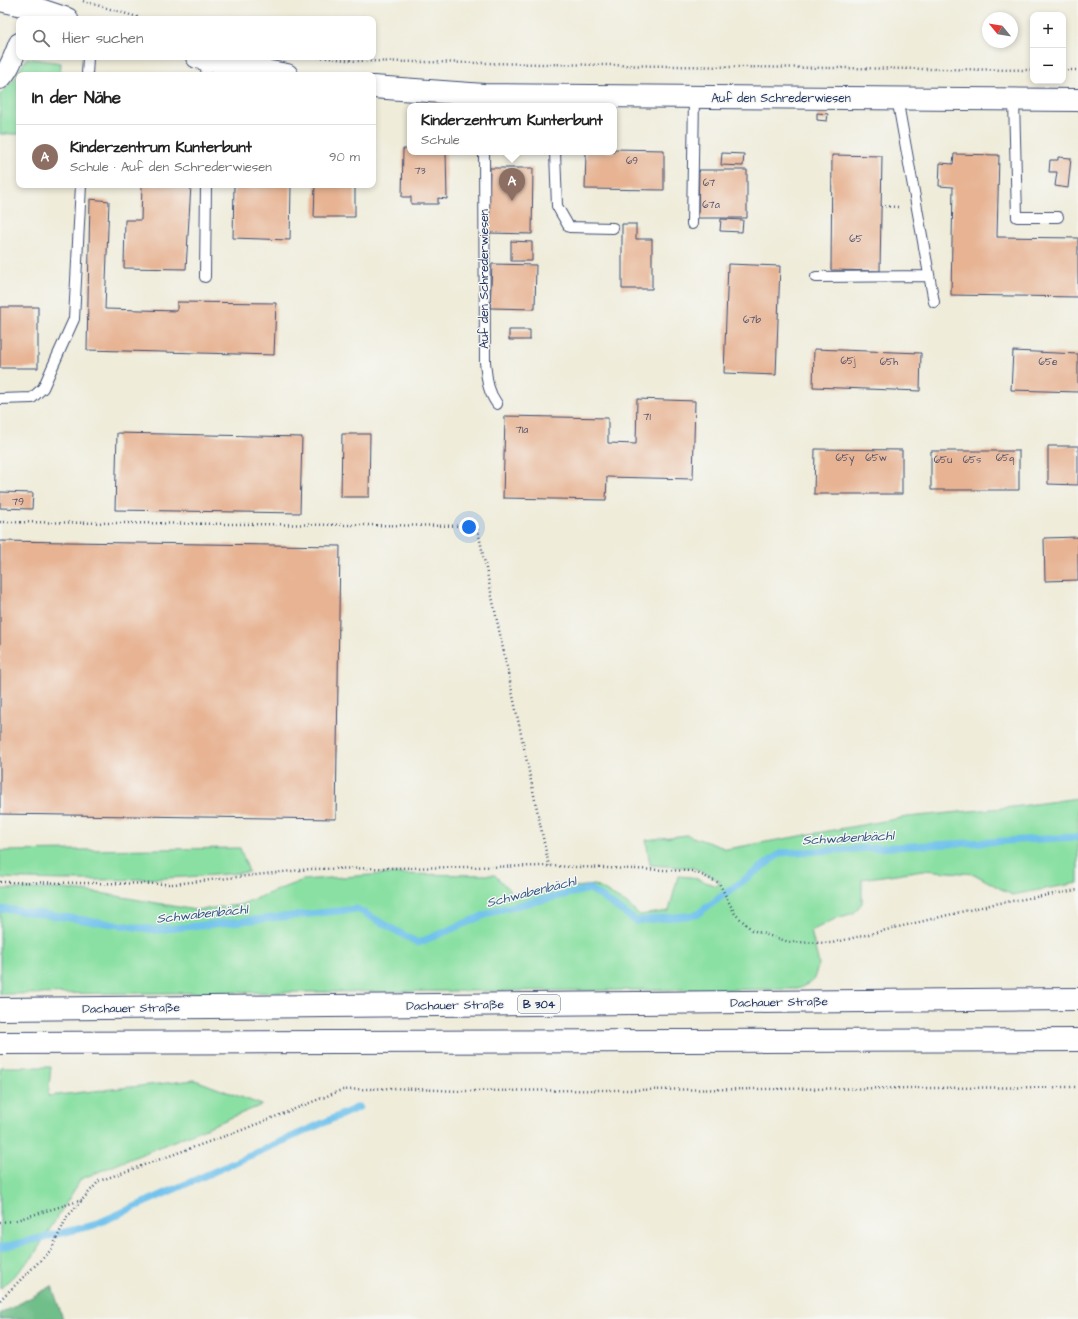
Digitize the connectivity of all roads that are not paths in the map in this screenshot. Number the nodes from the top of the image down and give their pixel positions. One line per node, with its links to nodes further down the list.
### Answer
1 (0, 0): 2 (main road)
2 (29, 13): 3 (main road)
3 (48, 16)
4 (16, 52): 9 (street)
5 (88, 60): 7 (lane)
6 (203, 64): 8 (main road)
7 (87, 72)
8 (264, 72)
9 (0, 79)
10 (376, 87): 13 (main road, Auf den Schrederwiesen)
11 (694, 97): 12 (main road, Auf den Schrederwiesen); 16 (main road, Auf den Schrederwiesen); 22 (lane)
12 (897, 98): 14 (main road, Auf den Schrederwiesen); 24 (lane)
13 (484, 100): 16 (main road, Auf den Schrederwiesen)
14 (1014, 100): 15 (main road, Auf den Schrederwiesen); 21 (lane)
15 (1078, 100)
16 (553, 101)
17 (484, 155): 29 (lane, Auf den Schrederwiesen)
18 (555, 155): 23 (lane)
19 (81, 188): 28 (lane)
20 (206, 188): 25 (lane)
21 (1058, 217)
22 (692, 224)
23 (612, 228)
24 (929, 276): 26 (lane); 27 (lane)
25 (206, 277)
26 (816, 277)
27 (934, 302)
28 (0, 399)
29 (497, 404)
30 (1078, 999): 31 (main road, Dachauer Straße / B 304)
31 (0, 1009)
32 (1078, 1040): 33 (main road)
33 (0, 1043)

